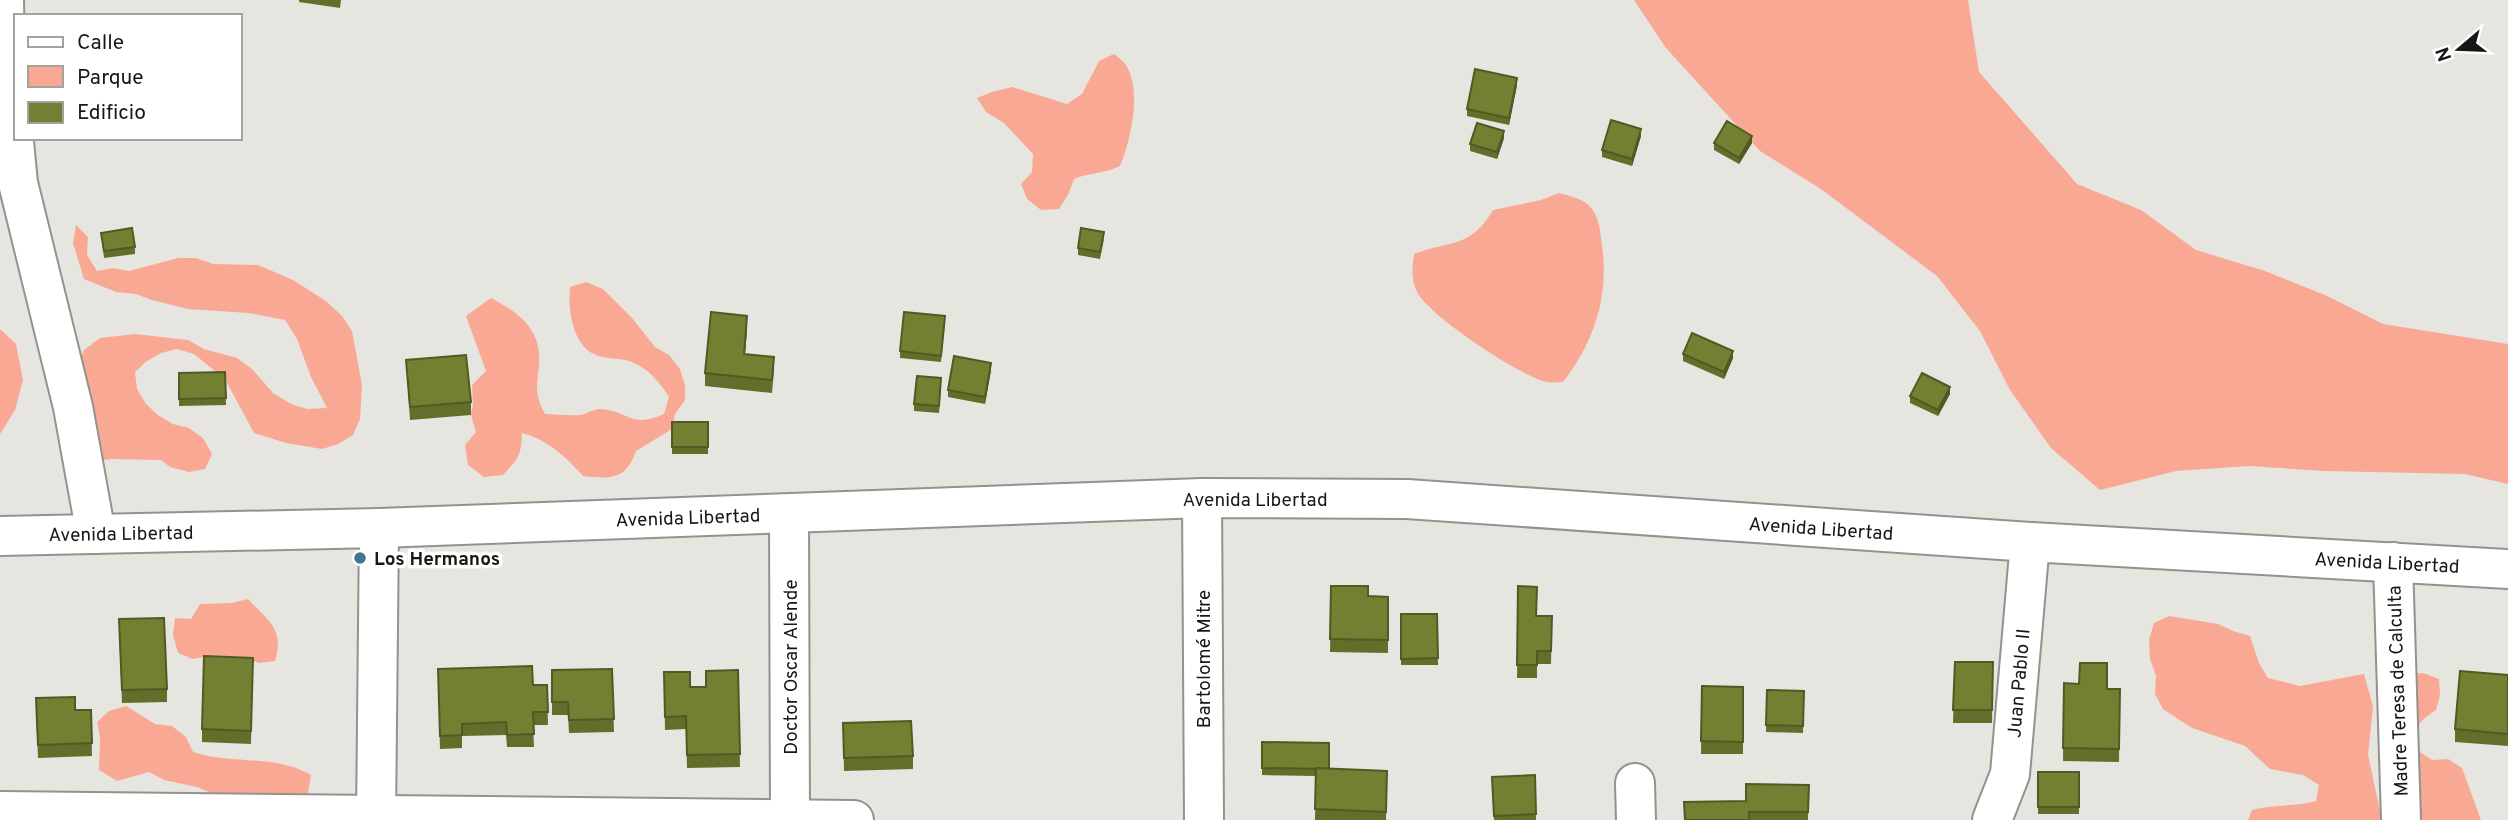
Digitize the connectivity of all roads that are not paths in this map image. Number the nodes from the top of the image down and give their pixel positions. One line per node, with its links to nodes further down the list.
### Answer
1 (4, 0): 5 (street)
2 (1202, 498): 3 (street, Avenida Libertad); 7 (street, Avenida Libertad); 14 (street, Bartolomé Mitre)
3 (789, 514): 4 (street, Avenida Libertad); 12 (street, Doctor Oscar Alende)
4 (379, 528): 5 (street, Avenida Libertad); 11 (street)
5 (96, 534): 6 (street, Avenida Libertad)
6 (0, 536)
7 (2030, 542): 8 (street, Avenida Libertad); 15 (street, Juan Pablo II)
8 (2393, 562): 9 (street, Avenida Libertad); 16 (street, Madre Teresa de Calculta)
9 (2508, 569)
10 (0, 811): 11 (street)
11 (376, 817): 12 (street)
12 (790, 820): 13 (street)
13 (854, 820)
14 (1204, 820)
15 (1992, 820)
16 (2401, 820)

